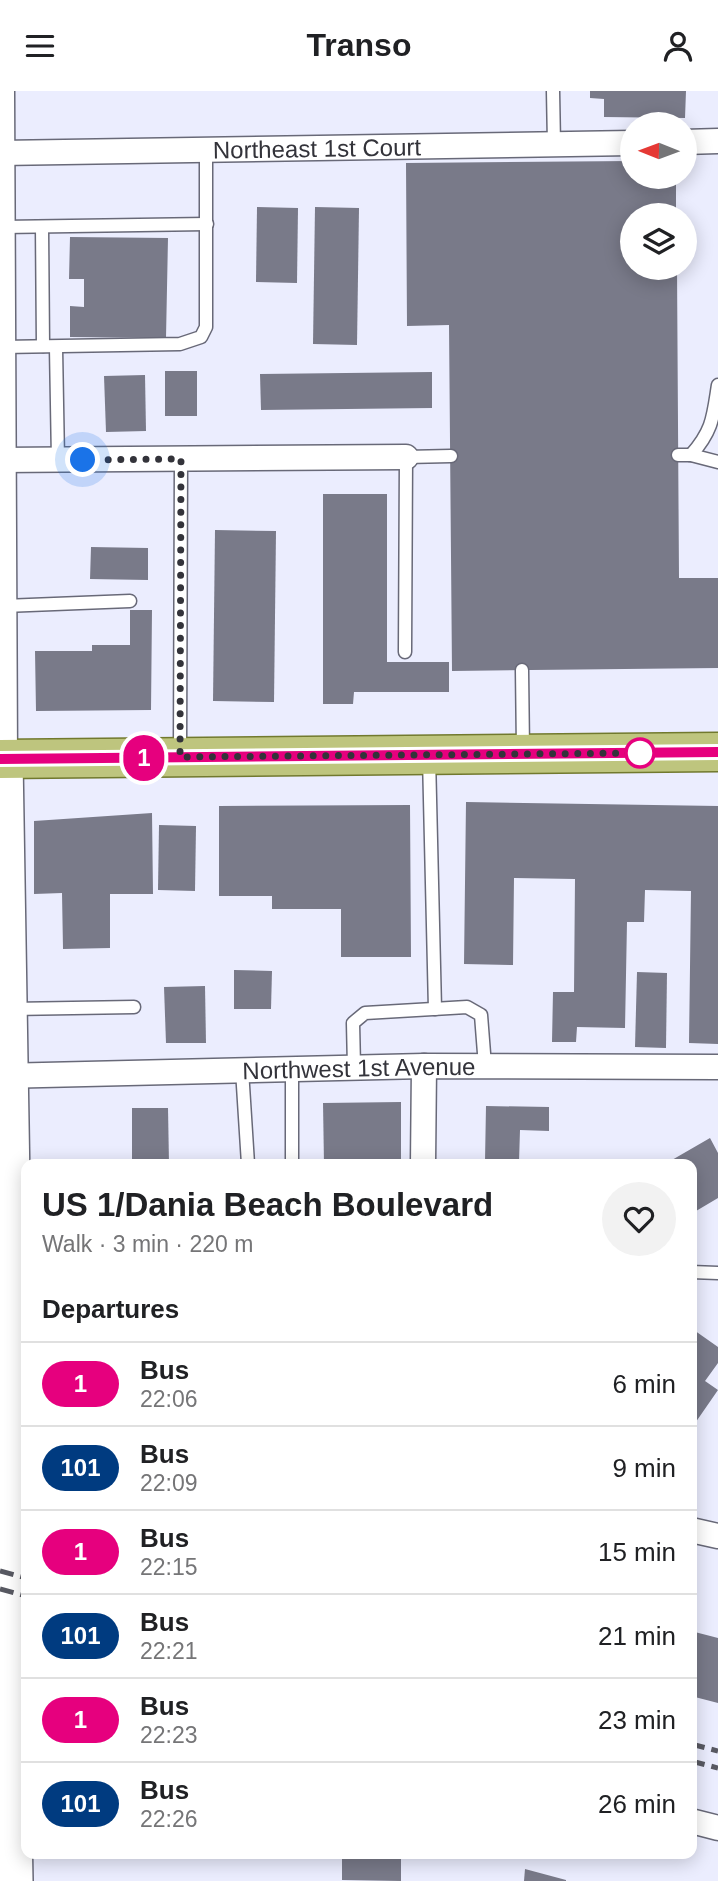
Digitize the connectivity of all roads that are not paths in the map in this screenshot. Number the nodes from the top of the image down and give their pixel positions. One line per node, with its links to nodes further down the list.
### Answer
1 (2, 91): 8 (street)
2 (553, 91): 6 (lane)
3 (718, 141): 4 (street)
4 (697, 142)
5 (620, 143): 6 (street, Northeast 1st Court)
6 (554, 144): 7 (street, Northeast 1st Court)
7 (206, 149): 8 (street, Northeast 1st Court); 9 (lane)
8 (2, 153): 10 (street)
9 (207, 224): 11 (lane); 15 (lane)
10 (3, 227): 11 (lane); 12 (street)
11 (42, 227): 13 (lane)
12 (2, 303): 14 (street)
13 (43, 346): 14 (lane); 15 (lane)
14 (3, 347): 20 (street)
15 (57, 348): 21 (lane)
16 (718, 385): 22 (lane)
17 (451, 456): 18 (lane)
18 (406, 457): 19 (street); 25 (lane)
19 (181, 459): 21 (street); 30 (lane)
20 (2, 460): 21 (street); 24 (street)
21 (58, 460)
22 (718, 462)
23 (130, 601): 24 (lane)
24 (4, 606): 31 (street)
25 (405, 652)
26 (522, 670): 28 (lane)
27 (718, 752): 28 (main road)
28 (523, 753): 29 (main road)
29 (429, 755): 30 (main road); 35 (lane)
30 (180, 757): 31 (main road)
31 (3, 759): 32 (street)
32 (4, 904): 34 (street)
33 (134, 1007): 34 (lane)
34 (10, 1009): 42 (street)
35 (435, 1009): 37 (lane); 38 (lane)
36 (424, 1066): 37 (street, Northwest 1st Avenue); 38 (street, Northwest 1st Avenue); 45 (street)
37 (485, 1066): 39 (street, Northwest 1st Avenue)
38 (354, 1067): 40 (street, Northwest 1st Avenue)
39 (718, 1067)
40 (292, 1069): 41 (street, Northwest 1st Avenue); 44 (lane)
41 (242, 1070): 42 (street, Northwest 1st Avenue); 43 (lane)
42 (6, 1075): 48 (street)
43 (248, 1159)
44 (292, 1159)
45 (423, 1159)
46 (697, 1272): 47 (lane)
47 (718, 1273)
48 (7, 1294): 49 (street)
49 (14, 1365): 52 (street)
50 (697, 1531): 51 (street)
51 (718, 1536)
52 (12, 1654): 55 (street)
53 (697, 1823): 54 (street)
54 (718, 1828)
55 (15, 1881)

